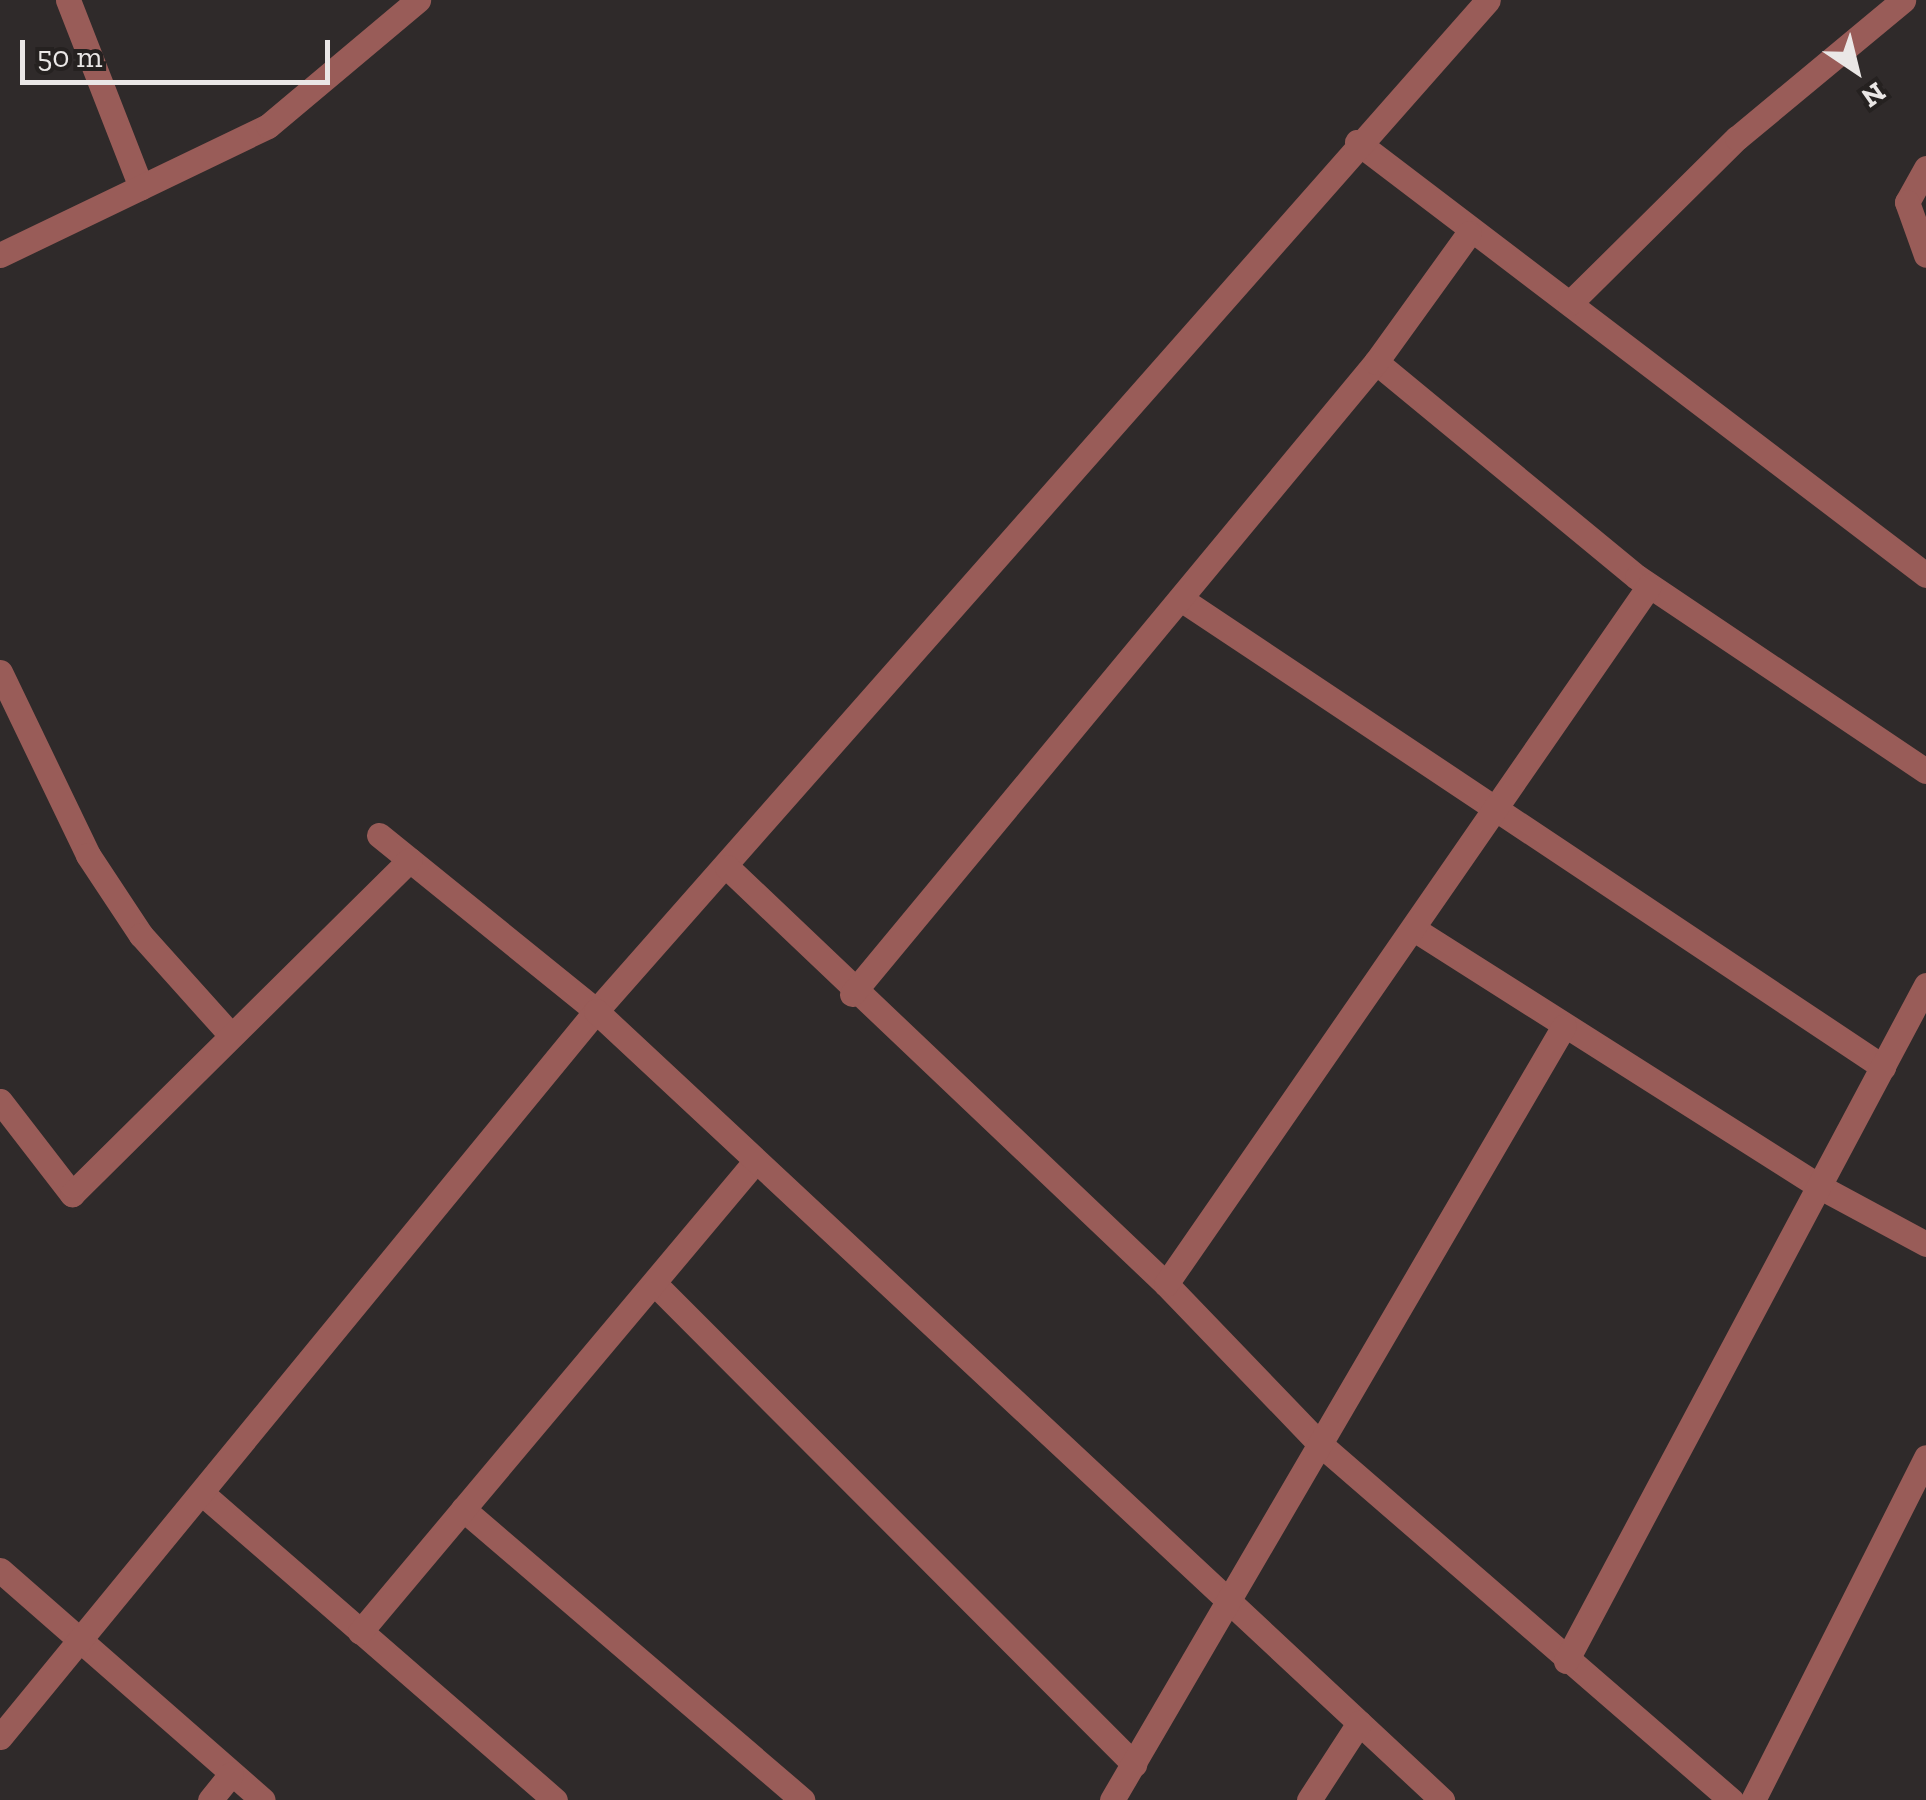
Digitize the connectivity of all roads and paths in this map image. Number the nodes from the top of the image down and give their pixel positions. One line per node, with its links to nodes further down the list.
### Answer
1 (68, 0): 7 (street)
2 (418, 0): 7 (street)
3 (1488, 0): 5 (street)
4 (1903, 0): 11 (street)
5 (1357, 142): 8 (street); 21 (street)
6 (1926, 168): 10 (street)
7 (141, 186): 9 (street)
8 (1469, 233): 11 (street); 12 (street)
9 (0, 255)
10 (1926, 255)
11 (1570, 303): 13 (street)
12 (1376, 362): 14 (street); 15 (street)
13 (1926, 575)
14 (1649, 586): 17 (street); 18 (street)
15 (1181, 600): 18 (street); 24 (street)
16 (0, 672): 27 (street)
17 (1926, 771)
18 (1495, 812): 22 (street); 28 (street)
19 (378, 835): 20 (street)
20 (410, 860): 25 (street); 27 (street)
21 (727, 867): 24 (street); 25 (street)
22 (1417, 932): 26 (street); 34 (street)
23 (1926, 985): 28 (street)
24 (852, 994): 34 (street)
25 (596, 1011): 30 (street); 37 (street)
26 (1564, 1026): 31 (street); 35 (street)
27 (228, 1032): 29 (street)
28 (1883, 1067): 31 (street)
29 (0, 1101)
30 (754, 1164): 33 (street); 40 (street)
31 (1824, 1189): 32 (street); 43 (street)
32 (1926, 1244)
33 (654, 1283): 38 (street); 46 (street)
34 (1166, 1284): 35 (street)
35 (1320, 1444): 40 (street); 43 (street)
36 (1926, 1457): 56 (street)
37 (204, 1495): 41 (street); 42 (street)
38 (463, 1509): 41 (street); 51 (street)
39 (0, 1570): 42 (street)
40 (1228, 1602): 44 (street); 46 (street)
41 (360, 1632): 50 (street)
42 (79, 1641): 45 (street); 47 (street)
43 (1566, 1660): 55 (street)
44 (1359, 1723): 53 (street); 54 (street)
45 (0, 1738)
46 (1134, 1764): 52 (street)
47 (231, 1774): 48 (street); 49 (street)
48 (210, 1800)
49 (262, 1800)
50 (555, 1800)
51 (802, 1800)
52 (1112, 1800)
53 (1309, 1800)
54 (1442, 1800)
55 (1732, 1800)
56 (1753, 1800)

